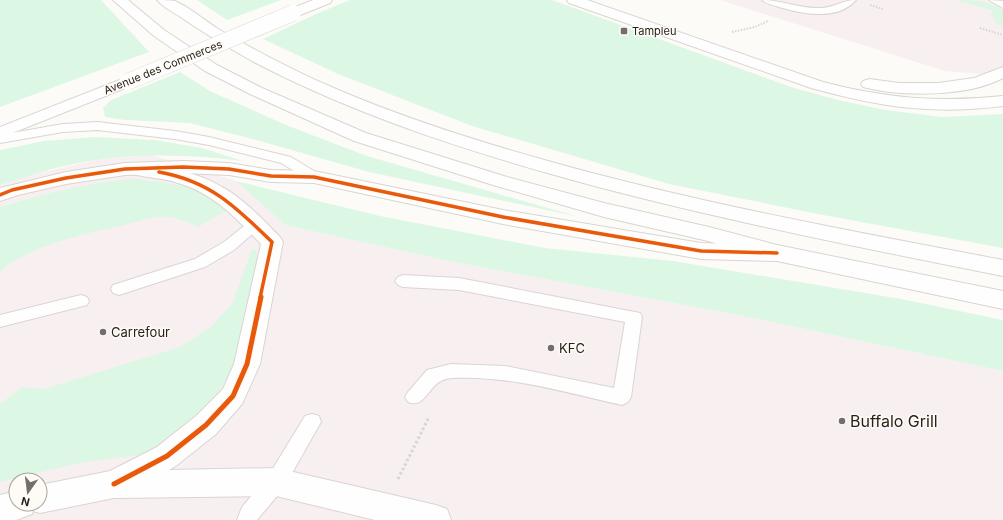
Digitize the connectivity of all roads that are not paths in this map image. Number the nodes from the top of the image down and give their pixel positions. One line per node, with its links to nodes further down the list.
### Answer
1 (120, 0): 22 (street)
2 (164, 0): 23 (street)
3 (305, 0): 11 (street, Avenue des Commerces)
4 (325, 0): 11 (street, Avenue des Commerces)
5 (574, 0): 14 (street)
6 (607, 0): 12 (street)
7 (767, 0): 8 (lane)
8 (851, 0)
9 (994, 0): 10 (lane)
10 (1003, 6)
11 (292, 7): 13 (street, Avenue des Commerces, bridge)
12 (1003, 72)
13 (122, 78): 15 (street, Avenue des Commerces); 16 (street, Avenue des Commerces)
14 (1003, 101)
15 (0, 119)
16 (0, 133)
17 (0, 139): 19 (lane)
18 (125, 169): 19 (street); 20 (street); 21 (street)
19 (314, 176): 22 (street)
20 (0, 195)
21 (254, 225): 25 (lane); 32 (street)
22 (777, 253): 26 (street)
23 (1003, 268)
24 (403, 281): 29 (lane)
25 (119, 289)
26 (1003, 300)
27 (81, 301): 28 (lane)
28 (0, 321)
29 (414, 397)
30 (312, 422): 31 (lane)
31 (276, 482): 32 (street); 34 (lane); 35 (street)
32 (114, 484): 33 (street)
33 (48, 497)
34 (247, 520)
35 (436, 520)

